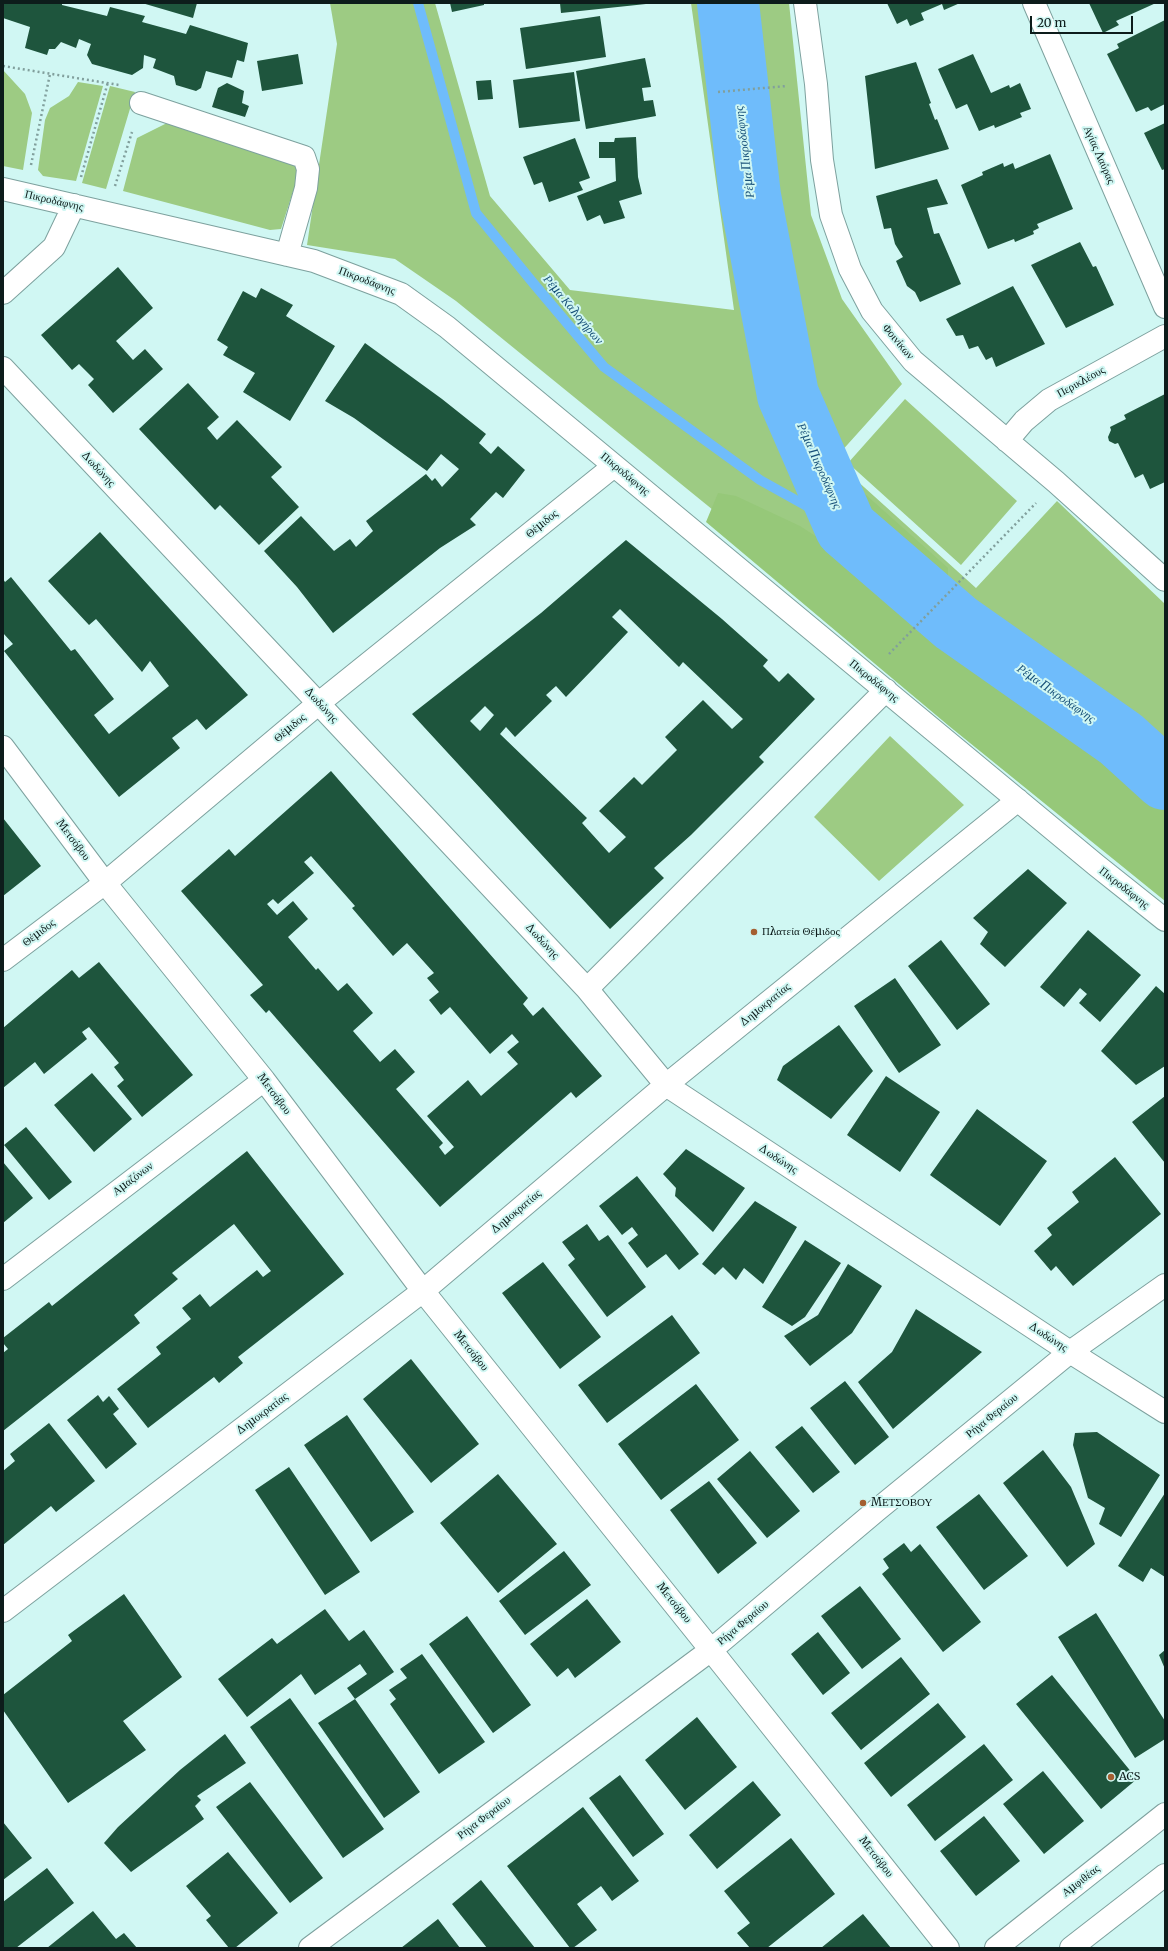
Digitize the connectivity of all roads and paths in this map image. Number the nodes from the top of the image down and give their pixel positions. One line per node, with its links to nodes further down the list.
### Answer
1 (805, 3): 18 (street, Φοινίκων)
2 (1034, 3): 15 (street, Αγίας Λαύρας)
3 (3, 66): 4 (path)
4 (50, 74): 5 (path); 10 (path)
5 (108, 82): 8 (path); 11 (path)
6 (772, 87): 7 (path)
7 (718, 92)
8 (141, 103): 12 (path); 13 (street)
9 (3, 189): 10 (street, Πικροδάφνης)
10 (25, 194): 11 (street, Πικροδάφνης)
11 (74, 205): 12 (street, Πικροδάφνης); 14 (street)
12 (107, 213): 13 (street, Πικροδάφνης)
13 (288, 255): 19 (street, Πικροδάφνης)
14 (3, 293)
15 (1165, 307)
16 (1165, 336): 18 (street, Περικλέους)
17 (3, 368): 24 (street, Δωδώνης)
18 (1007, 441): 20 (street, Φοινίκων)
19 (614, 466): 23 (street, Πικροδάφνης); 24 (street, Θέμιδος)
20 (1056, 482): 21 (street, Φοινίκων); 22 (path)
21 (1165, 580)
22 (898, 645)
23 (886, 690): 26 (street, Πικροδάφνης); 30 (street)
24 (319, 703): 27 (street, Θέμιδος); 30 (street, Δωδώνης)
25 (3, 747): 27 (street, Μετσόβου)
26 (1018, 800): 28 (street, Πικροδάφνης); 32 (street, Δημοκρατίας)
27 (105, 883): 29 (street, Θέμιδος); 31 (street, Μετσόβου)
28 (1165, 920)
29 (3, 960)
30 (588, 989): 32 (street, Δωδώνης)
31 (264, 1080): 33 (street, Αμαζόνων); 35 (street, Μετσόβου)
32 (666, 1085): 35 (street, Δημοκρατίας); 36 (street, Δωδώνης)
33 (3, 1279)
34 (1165, 1285): 36 (street, Ρήγα Φεραίου)
35 (423, 1291): 38 (street, Δημοκρατίας); 39 (street, Μετσόβου)
36 (1070, 1352): 37 (street, Δωδώνης); 39 (street, Ρήγα Φεραίου)
37 (1165, 1412)
38 (3, 1611)
39 (711, 1650): 42 (street, Ρήγα Φεραίου); 43 (street, Μετσόβου)
40 (1165, 1814): 44 (street, Αμφιθέας)
41 (1165, 1874): 45 (street)
42 (310, 1948)
43 (948, 1948)
44 (996, 1948)
45 (1071, 1948)

